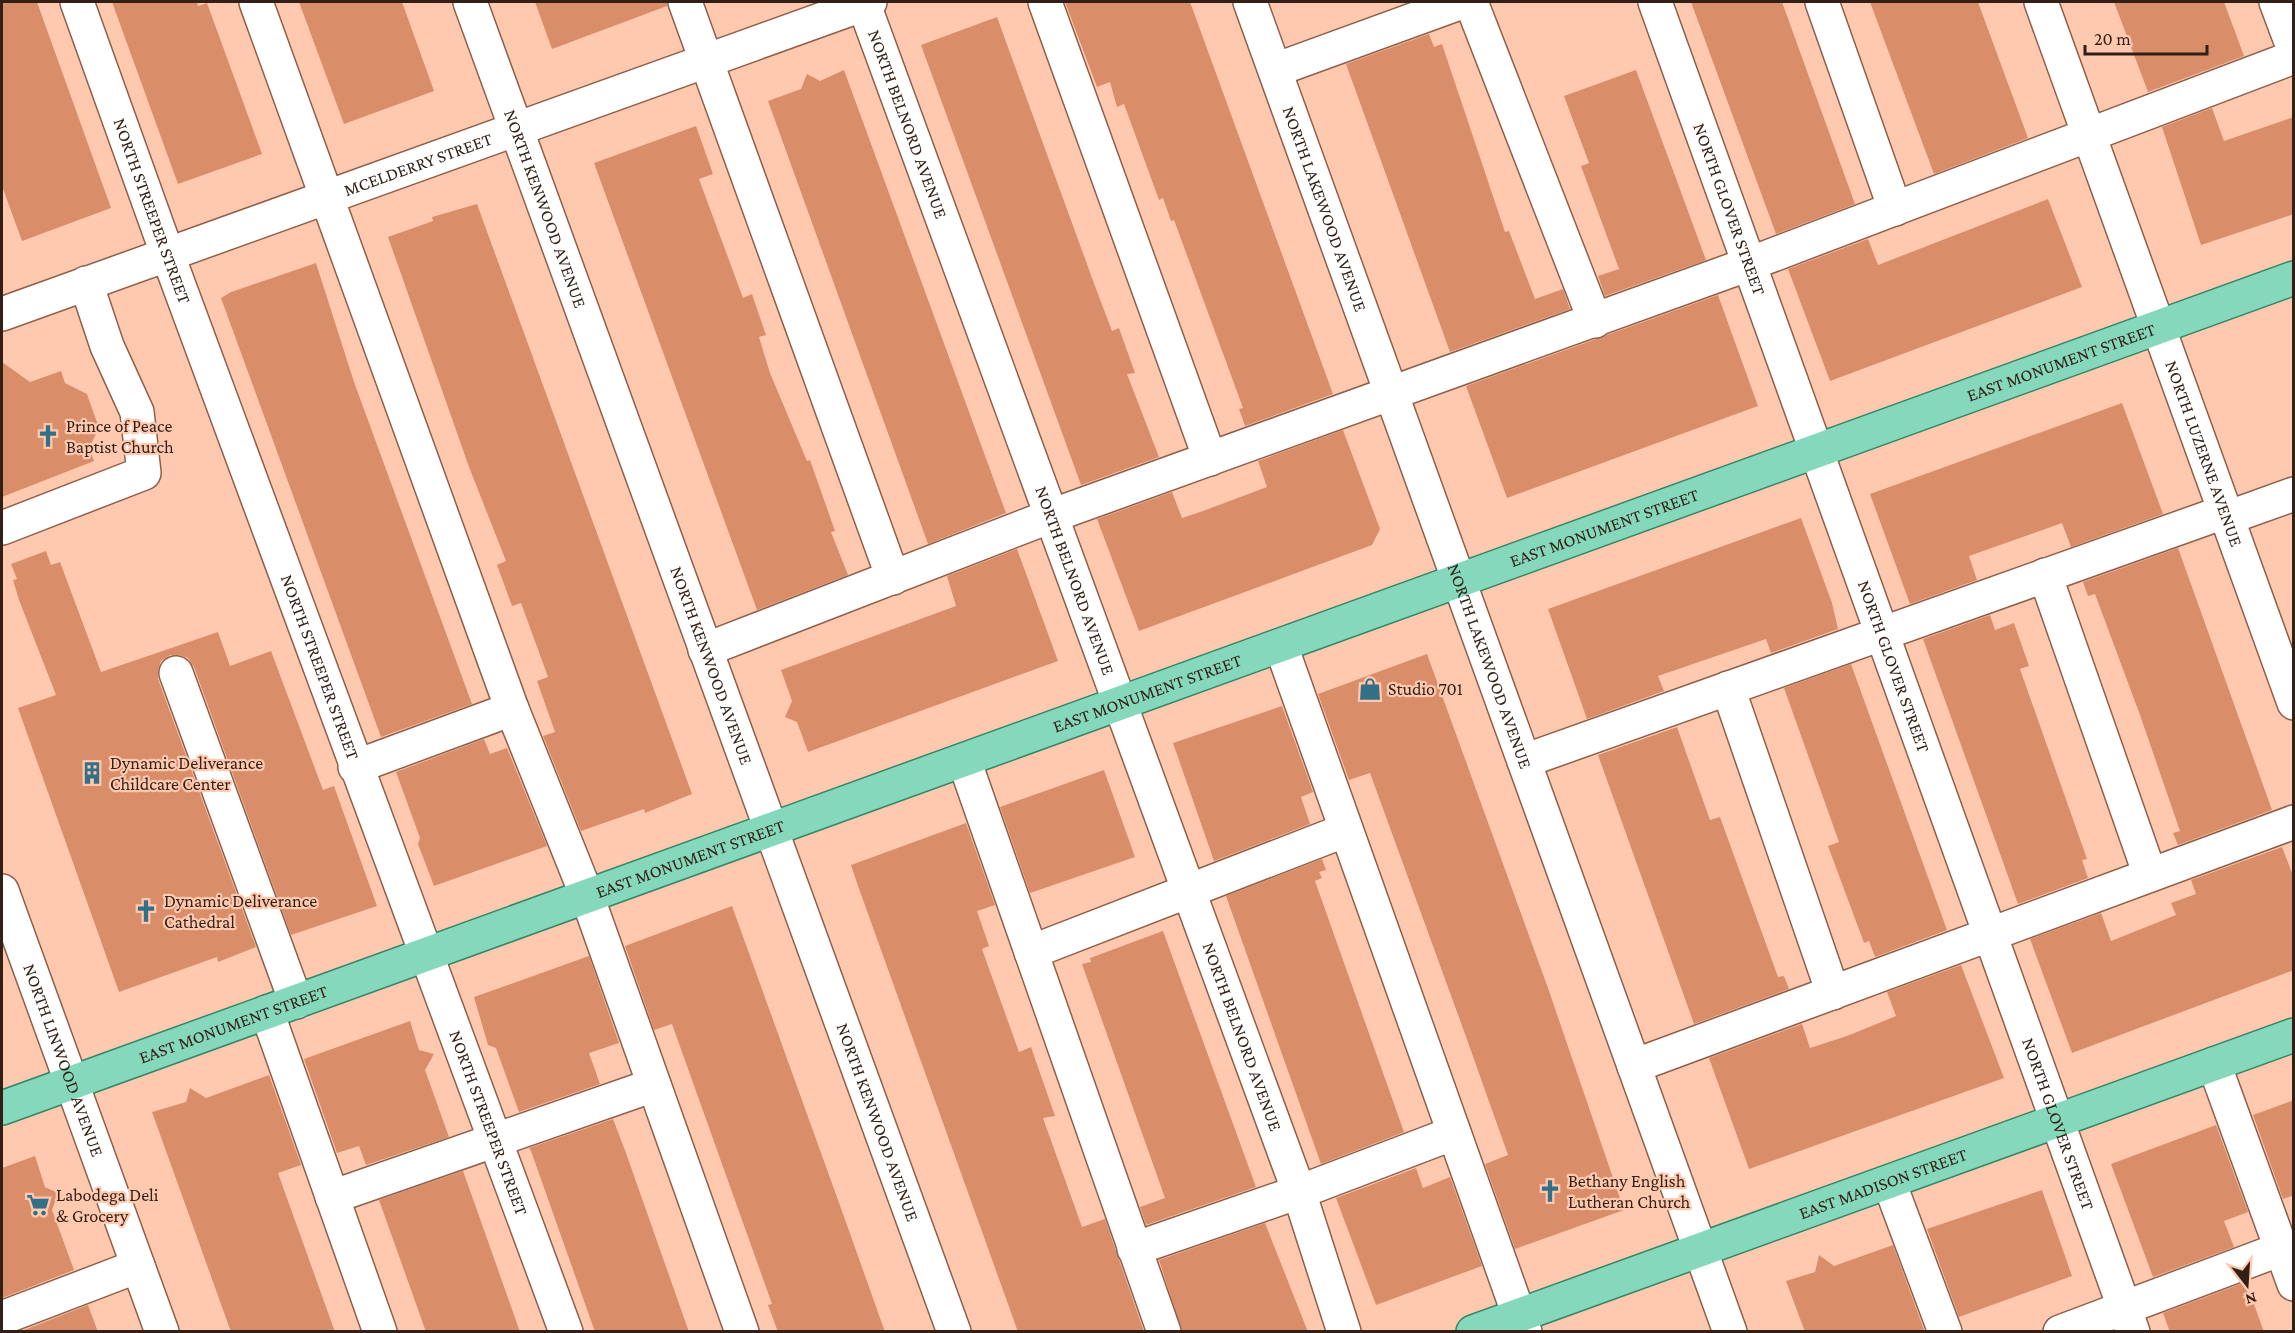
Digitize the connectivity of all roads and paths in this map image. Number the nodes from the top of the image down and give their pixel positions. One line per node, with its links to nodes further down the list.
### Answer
1 (77, 2): 22 (street, NORTH STREEPER STREET)
2 (256, 2): 20 (street)
3 (470, 2): 18 (street, NORTH KENWOOD AVENUE)
4 (685, 2): 16 (street)
5 (866, 2): 16 (street, MCELDERRY STREET); 34 (street, NORTH BELNORD AVENUE)
6 (1044, 2): 31 (street)
7 (1250, 2): 17 (street, NORTH LAKEWOOD AVENUE)
8 (1462, 2): 17 (street)
9 (1472, 2): 27 (street)
10 (1655, 2): 23 (street, NORTH GLOVER STREET)
11 (1822, 2): 21 (street)
12 (2041, 2): 19 (street, NORTH LUZERNE AVENUE)
13 (2276, 2): 14 (street)
14 (2294, 50)
15 (2294, 57): 19 (street)
16 (706, 60): 18 (street, MCELDERRY STREET); 37 (street)
17 (1275, 70): 29 (street, NORTH LAKEWOOD AVENUE)
18 (516, 128): 20 (street, MCELDERRY STREET); 41 (street, NORTH KENWOOD AVENUE)
19 (2089, 135): 21 (street); 28 (street, NORTH LUZERNE AVENUE)
20 (327, 196): 22 (street, MCELDERRY STREET); 46 (street)
21 (1895, 208): 23 (street)
22 (167, 253): 25 (street, MCELDERRY STREET); 49 (street, NORTH STREEPER STREET)
23 (1749, 264): 27 (street); 30 (street, NORTH GLOVER STREET)
24 (2294, 278): 28 (main road, EAST MONUMENT STREET)
25 (86, 283): 26 (street, MCELDERRY STREET); 35 (street)
26 (4, 303)
27 (1595, 321): 29 (street)
28 (2158, 328): 30 (main road, EAST MONUMENT STREET); 33 (street, NORTH LUZERNE AVENUE)
29 (1392, 394): 31 (street); 38 (street, NORTH LAKEWOOD AVENUE)
30 (1817, 452): 38 (main road, EAST MONUMENT STREET); 39 (street, NORTH GLOVER STREET)
31 (1210, 459): 34 (street)
32 (2294, 494): 33 (street)
33 (2225, 515): 36 (street); 45 (street, NORTH LUZERNE AVENUE)
34 (1052, 516): 37 (street); 44 (street, NORTH BELNORD AVENUE)
35 (2, 528)
36 (2045, 575): 39 (street); 53 (street)
37 (893, 578): 41 (street)
38 (1459, 581): 40 (main road, EAST MONUMENT STREET); 48 (street, NORTH LAKEWOOD AVENUE)
39 (1882, 633): 43 (street); 57 (street, NORTH GLOVER STREET)
40 (1281, 646): 44 (main road, EAST MONUMENT STREET); 52 (street)
41 (705, 650): 51 (street, NORTH KENWOOD AVENUE)
42 (177, 673): 61 (street)
43 (1728, 688): 48 (street); 60 (street)
44 (1120, 703): 47 (main road, EAST MONUMENT STREET); 54 (street, NORTH BELNORD AVENUE)
45 (2294, 704)
46 (512, 709): 49 (street); 55 (street)
47 (964, 760): 51 (main road, EAST MONUMENT STREET); 58 (street)
48 (1524, 761): 64 (street, NORTH LAKEWOOD AVENUE)
49 (355, 767): 59 (street, NORTH STREEPER STREET)
50 (2294, 822): 53 (street)
51 (771, 830): 55 (main road, EAST MONUMENT STREET); 86 (street, NORTH KENWOOD AVENUE)
52 (1346, 830): 54 (street); 69 (street)
53 (2150, 875): 57 (street)
54 (1188, 890): 58 (street); 72 (street, NORTH BELNORD AVENUE)
55 (587, 896): 59 (main road, EAST MONUMENT STREET); 66 (street)
56 (3, 899): 65 (street, NORTH LINWOOD AVENUE)
57 (1990, 935): 60 (street); 68 (street, NORTH GLOVER STREET)
58 (1031, 952): 74 (street)
59 (425, 955): 61 (main road, EAST MONUMENT STREET); 70 (street, NORTH STREEPER STREET)
60 (1833, 993): 64 (street)
61 (281, 1007): 65 (main road, EAST MONUMENT STREET); 73 (street)
62 (2294, 1035): 63 (main road, EAST MADISON STREET)
63 (2214, 1064): 68 (main road, EAST MADISON STREET); 76 (street)
64 (1635, 1066): 75 (street, NORTH LAKEWOOD AVENUE)
65 (71, 1083): 67 (main road, EAST MONUMENT STREET); 77 (street, NORTH LINWOOD AVENUE)
66 (654, 1085): 70 (street); 85 (street)
67 (2, 1108)
68 (2058, 1120): 71 (main road, EAST MADISON STREET); 80 (street, NORTH GLOVER STREET)
69 (1454, 1133): 72 (street); 81 (street)
70 (497, 1140): 73 (street); 84 (street, NORTH STREEPER STREET)
71 (1888, 1182): 75 (main road, EAST MADISON STREET); 91 (street)
72 (1299, 1192): 74 (street); 88 (street, NORTH BELNORD AVENUE)
73 (333, 1197): 83 (street)
74 (1134, 1249): 87 (street)
75 (1700, 1249): 81 (main road, EAST MADISON STREET); 90 (street, NORTH LAKEWOOD AVENUE)
76 (2281, 1249): 78 (street); 80 (street)
77 (138, 1266): 79 (street); 82 (street, NORTH LINWOOD AVENUE)
78 (2294, 1284)
79 (2, 1318)
80 (2129, 1319): 92 (street)
81 (1522, 1323): 89 (main road, EAST MADISON STREET)
82 (162, 1332)
83 (380, 1332)
84 (566, 1332)
85 (742, 1332)
86 (954, 1332)
87 (1164, 1332)
88 (1344, 1332)
89 (1473, 1332)
90 (1730, 1332)
91 (1945, 1332)
92 (2060, 1332)

